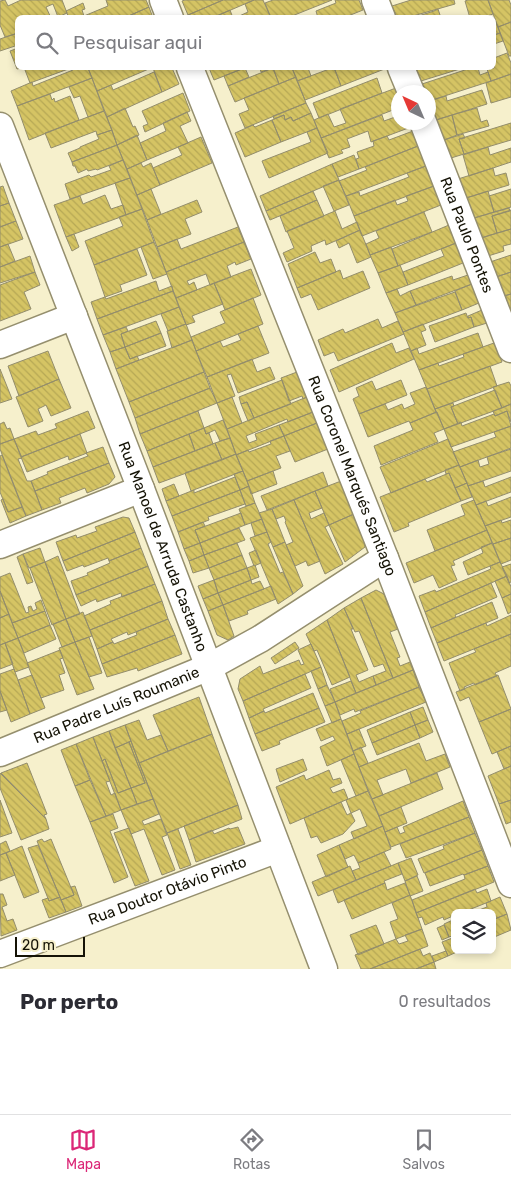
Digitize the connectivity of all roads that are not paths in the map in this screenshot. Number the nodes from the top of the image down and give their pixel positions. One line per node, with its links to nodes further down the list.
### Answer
1 (163, 0): 3 (street)
2 (375, 0): 4 (street)
3 (169, 15)
4 (381, 15)
5 (191, 70): 15 (street, Rua Coronel Marqués Santiago)
6 (402, 70): 7 (street)
7 (408, 85)
8 (426, 130): 12 (street, Rua Paulo Pontes)
9 (3, 140): 10 (street, Rua Manoel de Arruda Castanho)
10 (74, 316): 11 (street); 13 (street, Rua Manoel de Arruda Castanho)
11 (0, 344)
12 (511, 349)
13 (141, 489): 14 (street); 16 (street, Rua Manoel de Arruda Castanho)
14 (0, 545)
15 (385, 558): 16 (street, Rua Padre Luís Roumanie); 19 (street, Rua Coronel Marqués Santiago)
16 (209, 667): 17 (street, Rua Padre Luís Roumanie); 18 (street, Rua Manoel de Arruda Castanho)
17 (0, 753)
18 (278, 849): 20 (street, Rua Doutor Otávio Pinto); 21 (street, Rua Manoel de Arruda Castanho)
19 (511, 884)
20 (0, 954)
21 (324, 969)

